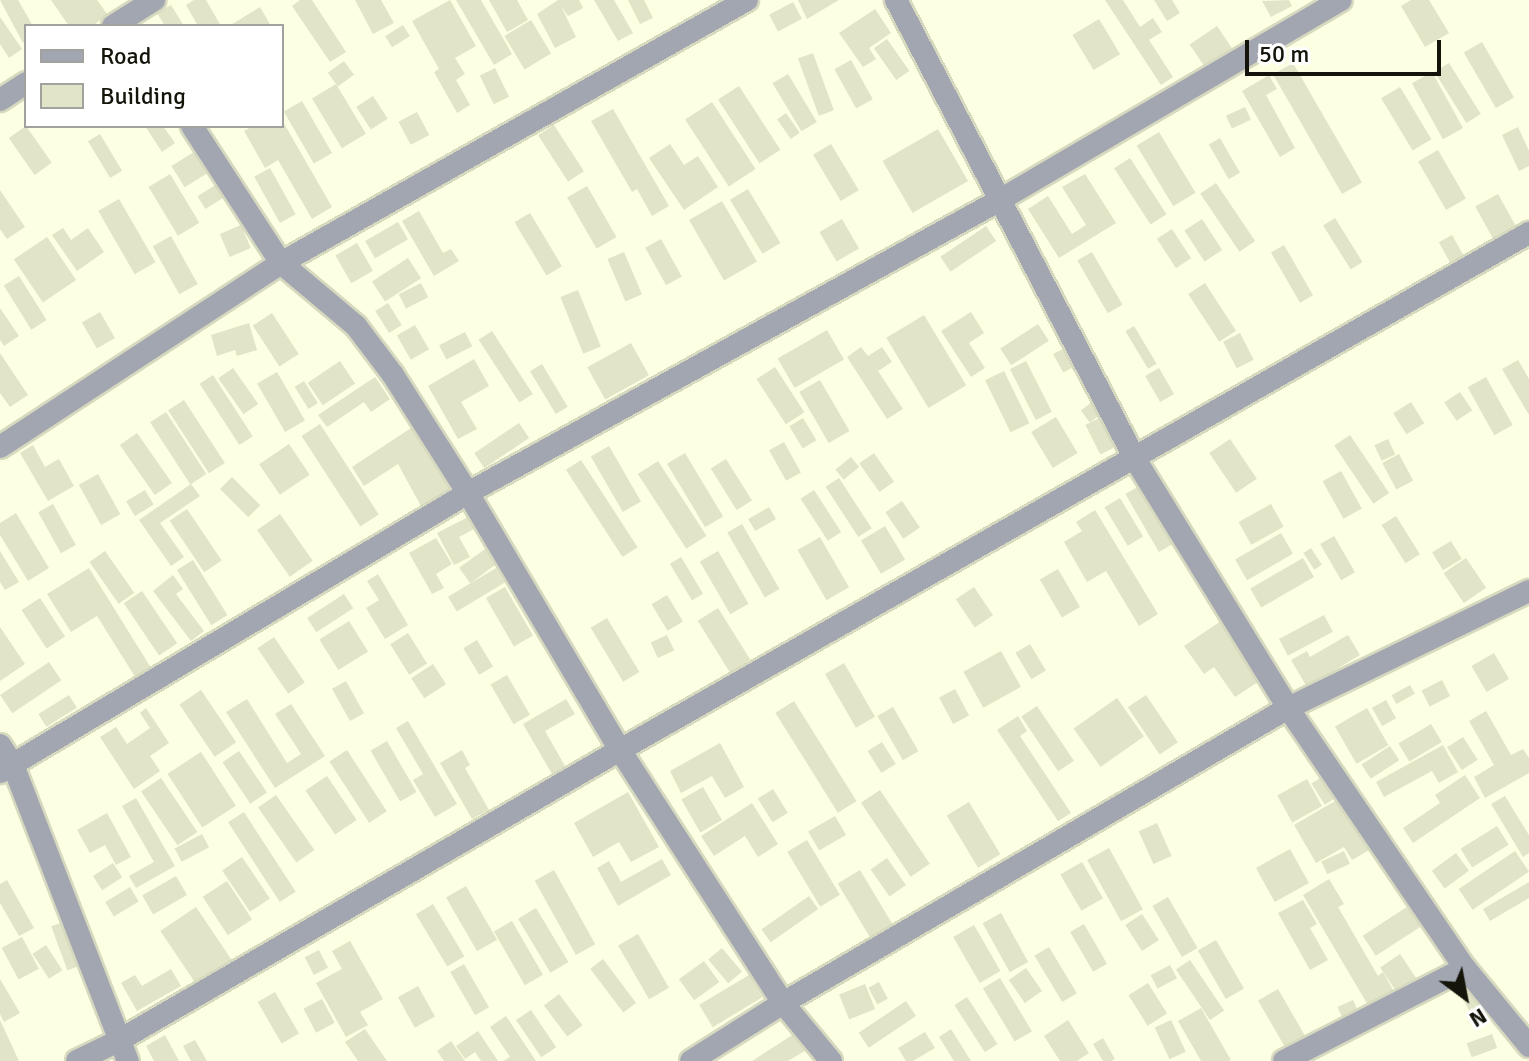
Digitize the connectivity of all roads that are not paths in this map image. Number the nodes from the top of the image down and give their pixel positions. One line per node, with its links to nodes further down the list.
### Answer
1 (110, 0): 6 (street)
2 (154, 0): 6 (street)
3 (747, 0): 12 (street)
4 (896, 0): 10 (street)
5 (1341, 0): 10 (street)
6 (122, 23)
7 (24, 84): 8 (street)
8 (0, 100)
9 (193, 128): 12 (street)
10 (1000, 200): 14 (street); 15 (street)
11 (1529, 233): 14 (street)
12 (281, 263): 13 (street); 15 (street)
13 (0, 447)
14 (1135, 459): 17 (street); 19 (street)
15 (468, 493): 19 (street); 20 (street)
16 (1529, 591): 17 (street)
17 (1288, 708): 21 (street); 22 (street)
18 (0, 745): 20 (street)
19 (620, 750): 22 (street); 24 (street)
20 (7, 769): 24 (street)
21 (1465, 968): 23 (street); 28 (street)
22 (783, 1003): 26 (street); 27 (street)
23 (1529, 1046)
24 (123, 1051): 25 (street)
25 (77, 1061)
26 (691, 1061)
27 (831, 1061)
28 (1284, 1061)

